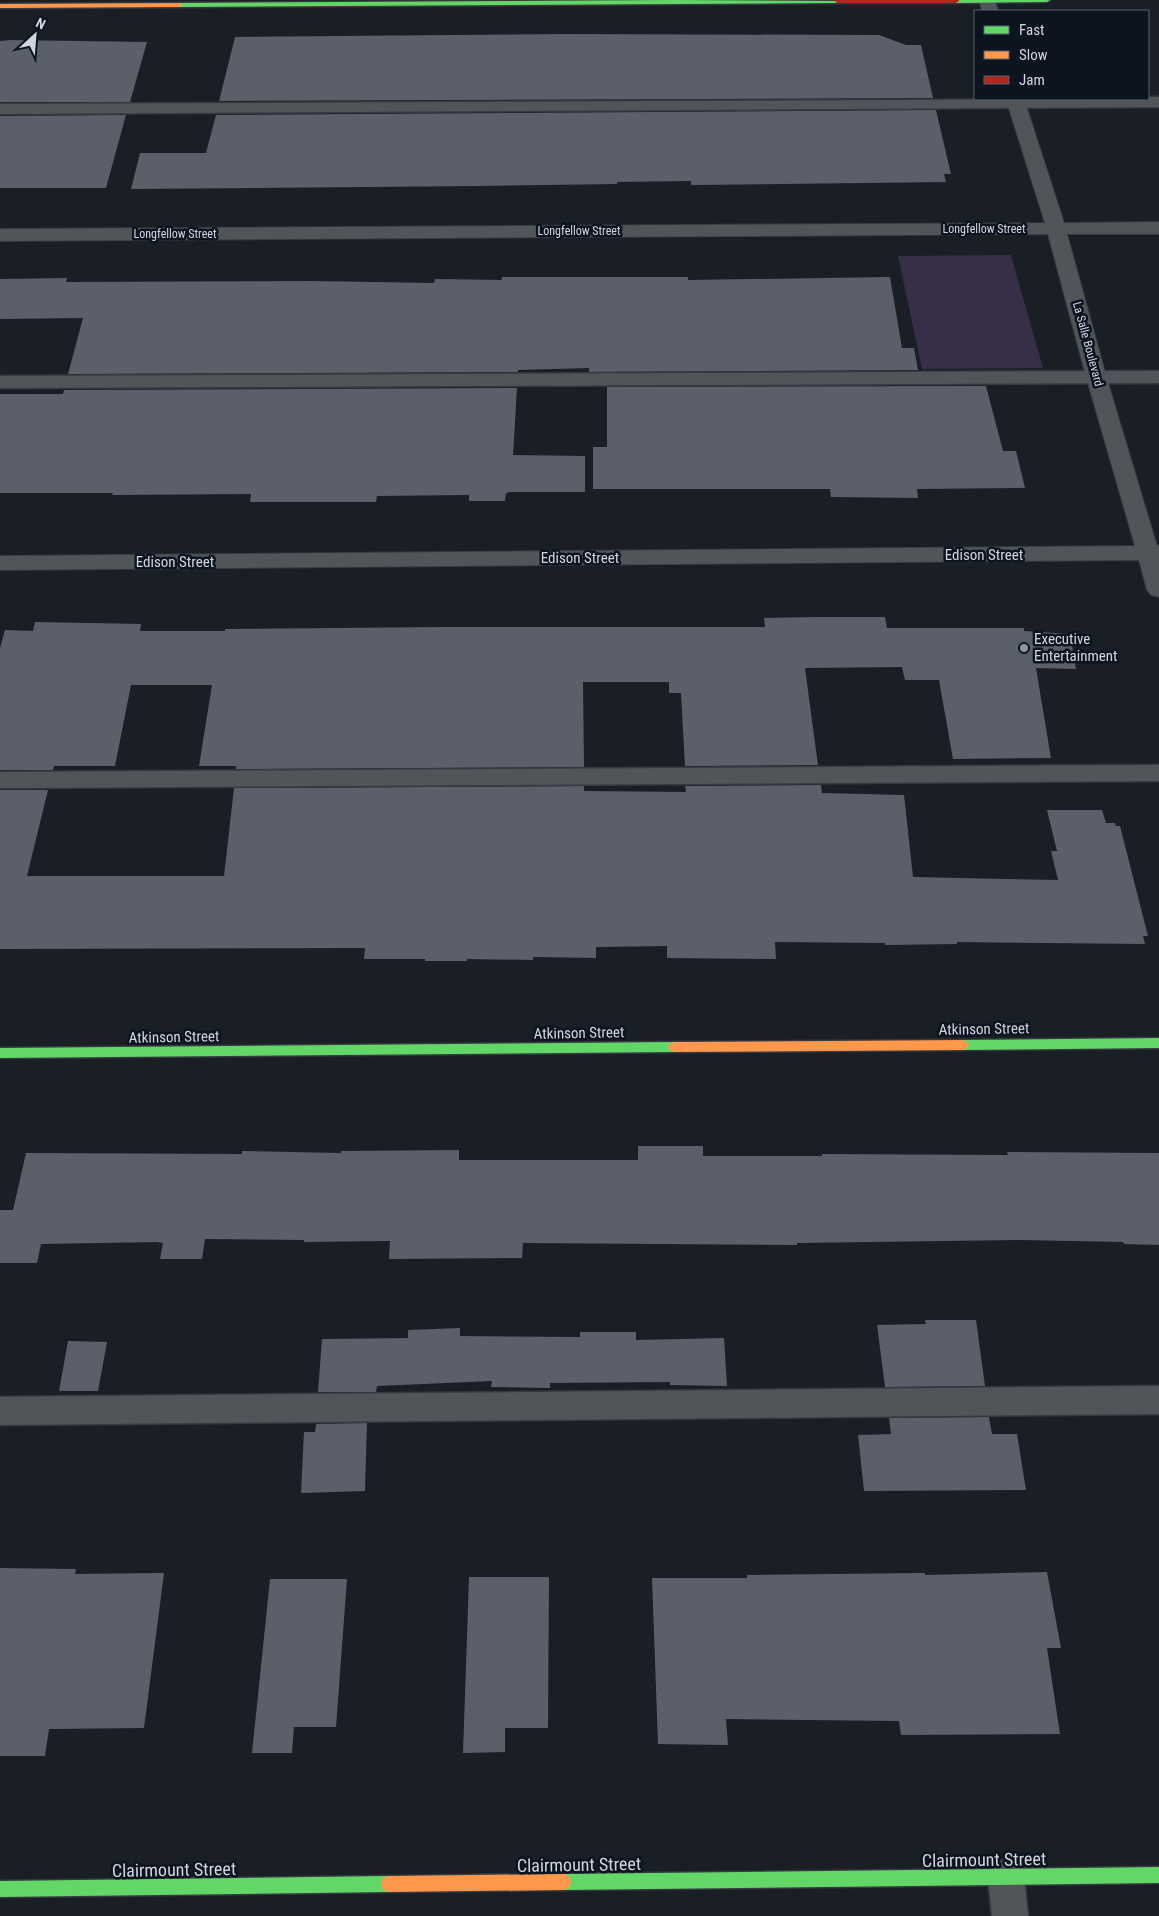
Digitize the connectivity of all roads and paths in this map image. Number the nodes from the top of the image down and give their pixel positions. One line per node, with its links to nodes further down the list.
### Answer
1 (1047, 0): 3 (street)
2 (428, 1): 3 (street); 4 (street)
3 (988, 4)
4 (0, 6)
5 (1016, 101): 6 (lane); 7 (lane); 9 (street, La Salle Boulevard)
6 (1159, 102)
7 (0, 109)
8 (1159, 228): 9 (street, Longfellow Street)
9 (1056, 229): 10 (street, Longfellow Street); 11 (street, La Salle Boulevard)
10 (0, 235)
11 (1096, 376): 12 (lane); 13 (lane); 14 (street, La Salle Boulevard)
12 (1159, 377)
13 (0, 382)
14 (1154, 554): 15 (street, Edison Street); 16 (street, La Salle Boulevard)
15 (0, 563)
16 (1159, 590)
17 (1159, 773): 18 (lane)
18 (0, 780)
19 (1159, 1043): 20 (street, Atkinson Street)
20 (0, 1053)
21 (1159, 1400): 22 (lane)
22 (0, 1410)
23 (1159, 1875): 24 (street, Clairmount Street)
24 (1006, 1877): 25 (street, Clairmount Street); 26 (lane)
25 (0, 1889)
26 (1010, 1916)

